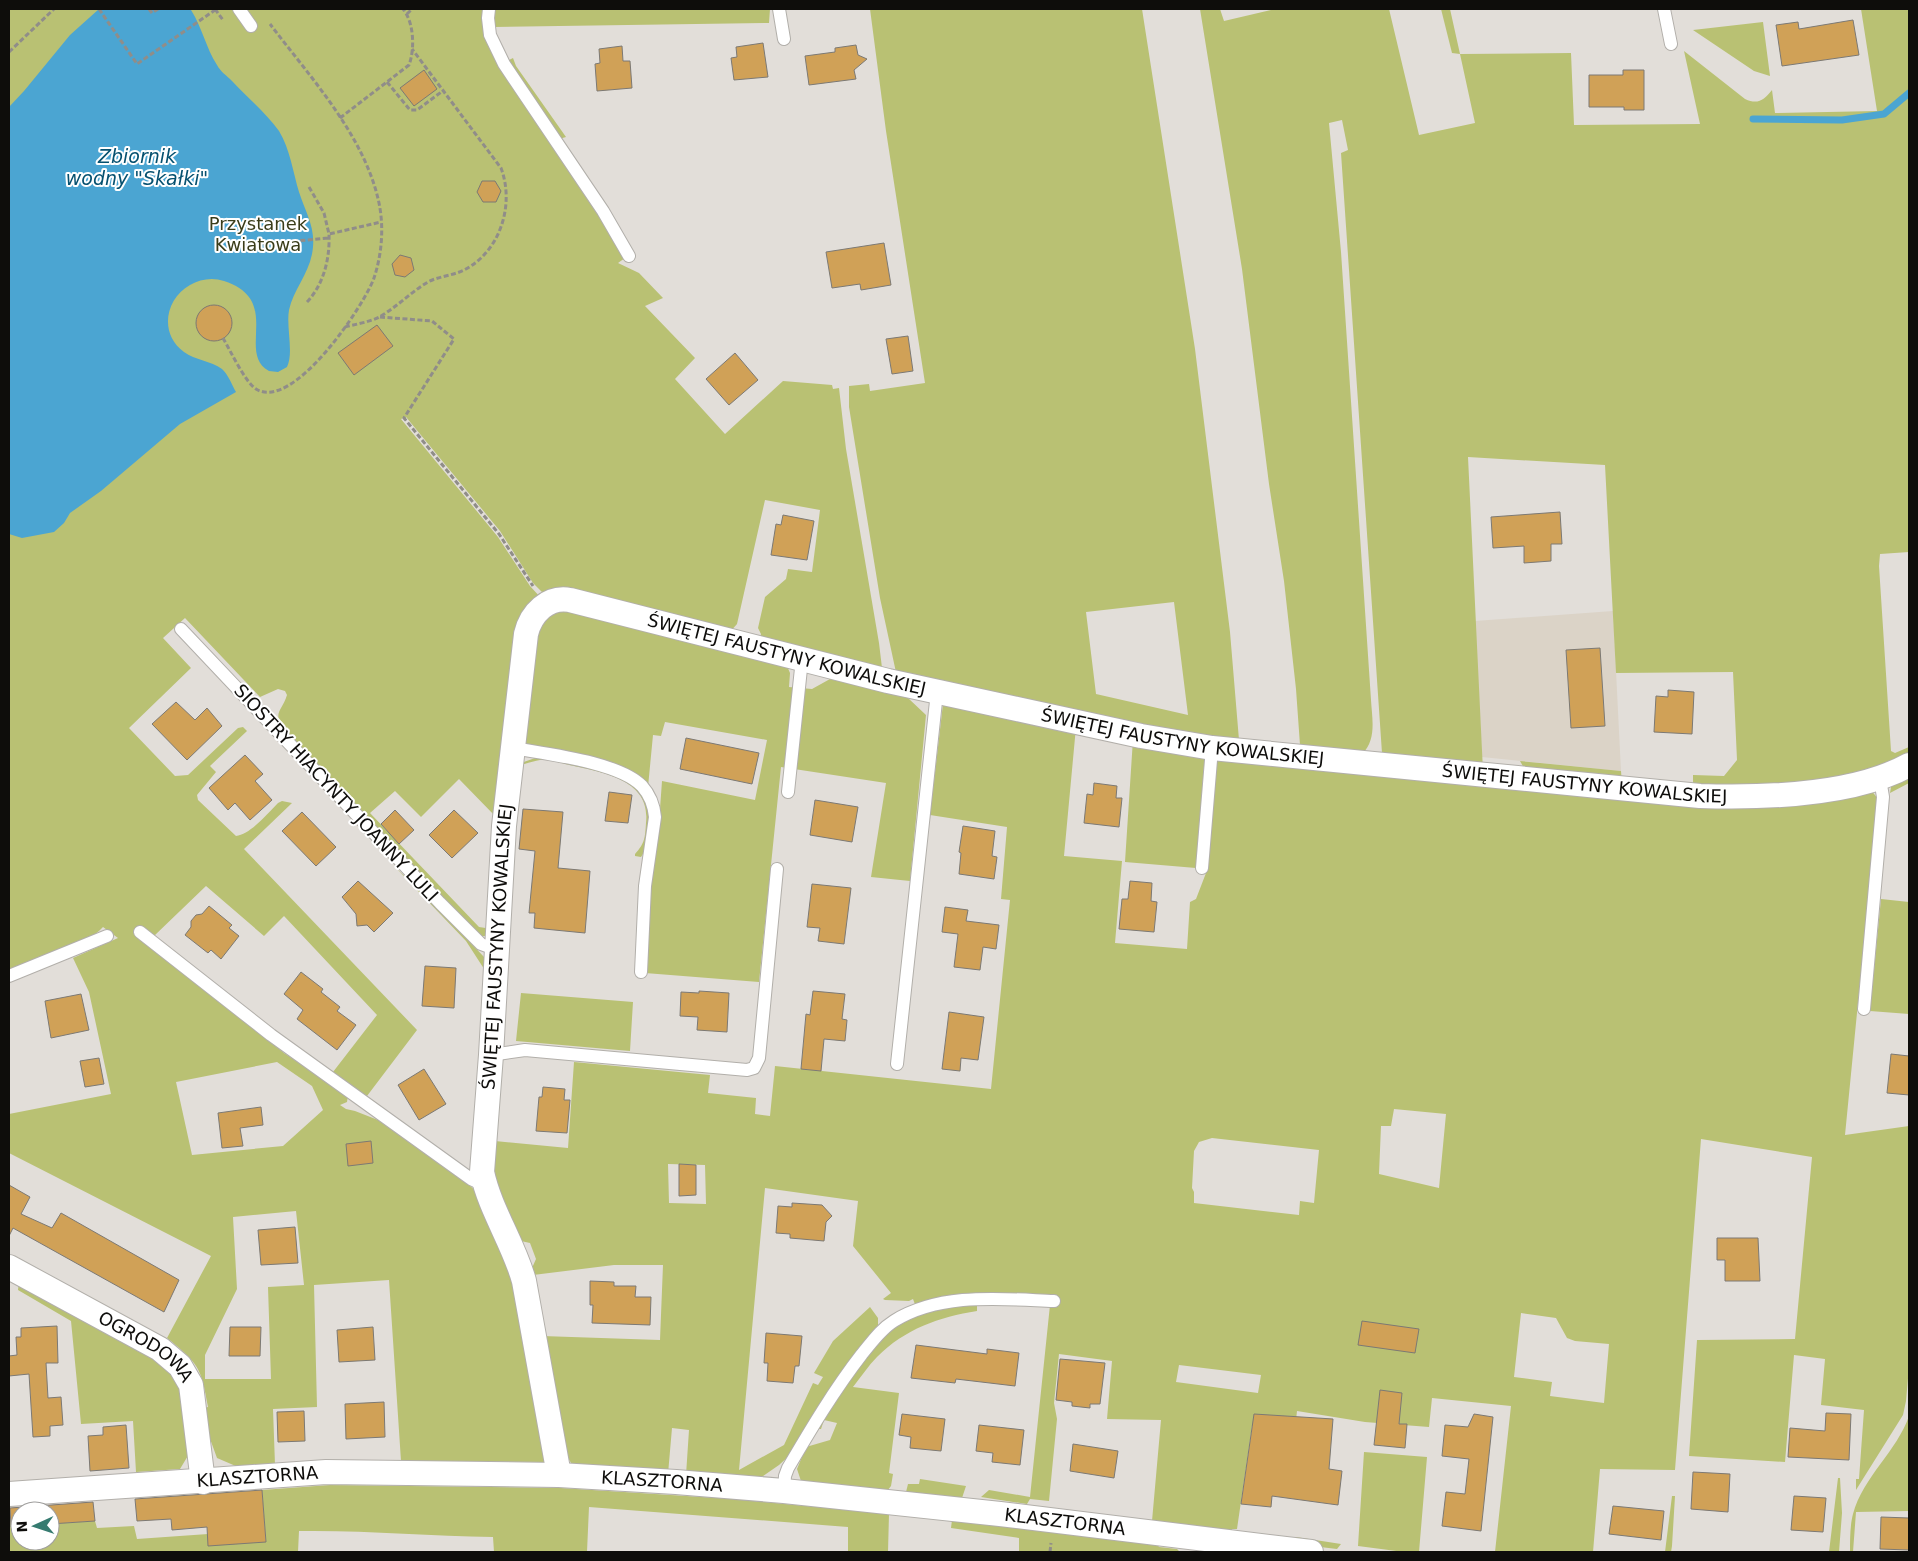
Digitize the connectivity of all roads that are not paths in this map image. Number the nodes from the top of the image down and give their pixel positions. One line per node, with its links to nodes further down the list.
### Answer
1 (239, 9): 5 (lane)
2 (489, 9): 8 (lane)
3 (779, 9): 6 (lane)
4 (1664, 9): 7 (lane)
5 (251, 26)
6 (784, 39)
7 (1671, 44)
8 (630, 256)
9 (181, 629): 21 (lane, SIOSTRY HIACYNTY JOANNY LULI)
10 (802, 659): 11 (street, ŚWIĘTEJ FAUSTYNY KOWALSKIEJ); 12 (street, ŚWIĘTEJ FAUSTYNY KOWALSKIEJ); 16 (lane)
11 (937, 692): 13 (street, ŚWIĘTEJ FAUSTYNY KOWALSKIEJ); 26 (lane)
12 (513, 748): 21 (street, ŚWIĘTEJ FAUSTYNY KOWALSKIEJ); 22 (lane)
13 (1212, 748): 15 (street, ŚWIĘTEJ FAUSTYNY KOWALSKIEJ); 17 (lane)
14 (1909, 765): 15 (street, ŚWIĘTEJ FAUSTYNY KOWALSKIEJ)
15 (1880, 779): 24 (lane)
16 (788, 792)
17 (1202, 868)
18 (777, 869): 25 (lane)
19 (140, 932): 27 (lane)
20 (107, 936): 23 (lane)
21 (497, 950): 25 (street, ŚWIĘTEJ FAUSTYNY KOWALSKIEJ)
22 (641, 972)
23 (9, 976)
24 (1864, 1009)
25 (491, 1055): 27 (street, ŚWIĘTEJ FAUSTYNY KOWALSKIEJ)
26 (897, 1064)
27 (486, 1186): 30 (street, ŚWIĘTEJ FAUSTYNY KOWALSKIEJ)
28 (9, 1267): 31 (street, OGRODOWA)
29 (1054, 1301): 32 (lane)
30 (559, 1475): 31 (street, KLASZTORNA); 32 (street, KLASZTORNA)
31 (203, 1482): 33 (street, KLASZTORNA)
32 (784, 1491): 34 (street, KLASZTORNA)
33 (9, 1494)
34 (1311, 1552)

